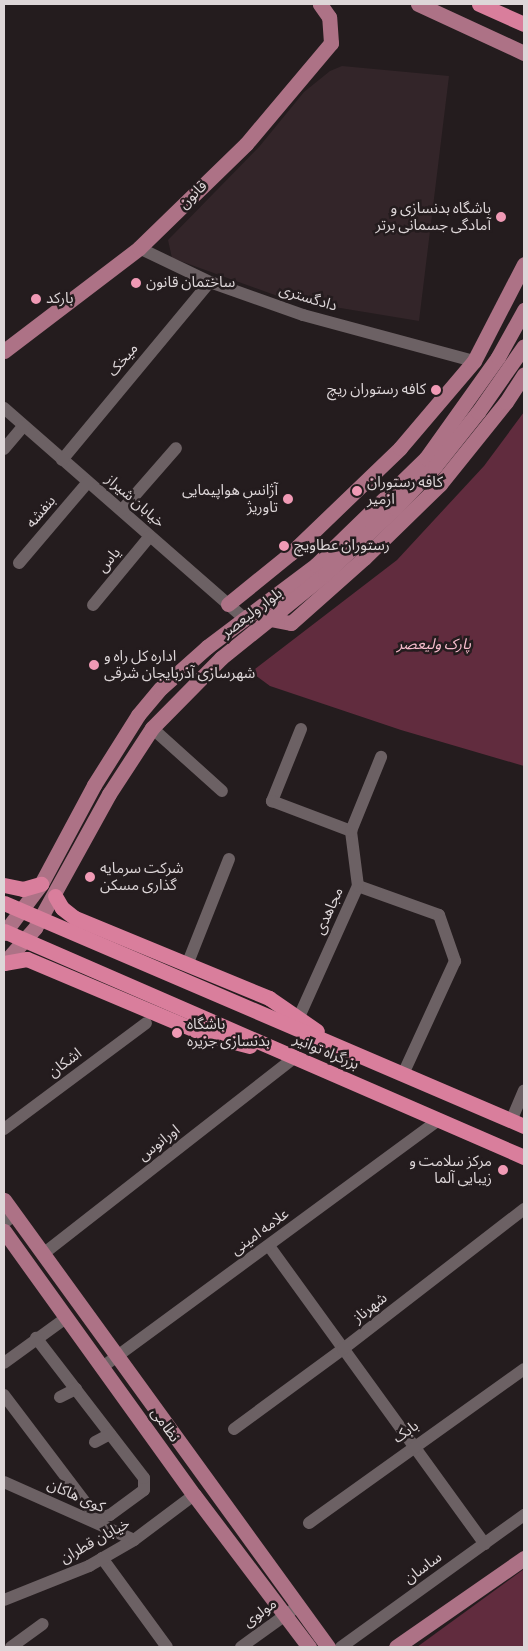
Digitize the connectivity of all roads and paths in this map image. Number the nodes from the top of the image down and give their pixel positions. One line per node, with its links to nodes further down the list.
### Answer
1 (320, 4): 6 (main road, قانون)
2 (418, 4): 5 (main road)
3 (479, 4): 4 (highway)
4 (524, 24)
5 (524, 53)
6 (139, 248): 8 (street, دادگستری); 10 (main road, قانون)
7 (524, 264): 12 (main road)
8 (210, 282): 12 (street, دادگستری); 18 (street, میخک)
9 (524, 310): 25 (main road, بلوار ولیعصر)
10 (4, 352)
11 (522, 353): 26 (main road, بلوار ولیعصر)
12 (474, 360): 23 (main road)
13 (524, 374): 26 (main road)
14 (4, 408): 15 (street, خیابان شیراز)
15 (23, 426): 17 (street); 18 (street, خیابان شیراز)
16 (176, 448): 20 (street)
17 (4, 450)
18 (62, 460): 19 (street, خیابان شیراز)
19 (88, 482): 20 (street, خیابان شیراز); 22 (street, بنفشه)
20 (122, 510): 21 (street, خیابان شیراز)
21 (150, 536): 23 (street, خیابان شیراز); 24 (street, یاس)
22 (19, 563)
23 (228, 604): 25 (street, خیابان شیراز)
24 (93, 605)
25 (244, 618): 33 (main road, بلوار ولیعصر)
26 (270, 618): 27 (main road, بلوار ولیعصر)
27 (152, 728): 30 (street); 36 (main road, بلوار ولیعصر)
28 (301, 729): 31 (street)
29 (381, 757): 31 (street, مجاهدی)
30 (222, 791)
31 (351, 831): 35 (street, مجاهدی)
32 (229, 859): 41 (street)
33 (41, 884): 34 (highway); 39 (main road, بلوار ولیعصر)
34 (4, 885)
35 (358, 886): 43 (street, مجاهدی); 47 (street)
36 (55, 896): 38 (highway); 40 (main road, بلوار ولیعصر)
37 (4, 903): 45 (highway, بزرگراه توانیر)
38 (75, 918): 41 (highway); 42 (highway)
39 (4, 932): 46 (highway, بزرگراه توانیر)
40 (4, 963): 42 (highway)
41 (187, 965): 43 (highway)
42 (52, 967): 46 (highway)
43 (299, 1017): 45 (highway)
44 (146, 1022): 51 (street, اشکان)
45 (334, 1043): 47 (highway, بزرگراه توانیر)
46 (290, 1056): 49 (highway, بزرگراه توانیر); 58 (street, اورانوس)
47 (403, 1074): 50 (highway, بزرگراه توانیر)
48 (524, 1091): 50 (street)
49 (438, 1120): 52 (highway, بزرگراه توانیر); 57 (street, علامه امینی)
50 (518, 1123)
51 (4, 1129)
52 (524, 1157)
53 (4, 1200): 55 (main road, نظامی)
54 (524, 1209): 62 (street, شهرناز)
55 (9, 1219): 58 (main road, نظامی)
56 (4, 1230): 59 (main road, نظامی)
57 (268, 1246): 62 (street); 63 (street, علامه امینی)
58 (47, 1259): 59 (main road); 63 (main road, نظامی)
59 (36, 1276): 60 (main road, نظامی)
60 (66, 1318): 61 (street); 65 (main road, نظامی)
61 (36, 1338): 64 (street); 67 (street)
62 (344, 1349): 70 (street, شهرناز); 73 (street)
63 (117, 1356): 65 (street, علامه امینی); 75 (main road, نظامی)
64 (4, 1363)
65 (101, 1368): 76 (main road, نظامی)
66 (524, 1369): 73 (street, بابک)
67 (76, 1389): 69 (street); 71 (street)
68 (4, 1396): 71 (street)
69 (60, 1396)
70 (234, 1429)
71 (110, 1434): 72 (street)
72 (95, 1442)
73 (414, 1446): 78 (street, بابک); 80 (street)
74 (4, 1482): 79 (street, کوی هاکان)
75 (207, 1485): 76 (main road); 84 (main road, نظامی)
76 (194, 1495): 79 (street, خیابان قطران); 85 (main road, نظامی)
77 (524, 1515): 80 (street, ساسان)
78 (309, 1523)
79 (134, 1540): 81 (street, خیابان قطران)
80 (485, 1544): 92 (street, ساسان)
81 (102, 1558): 83 (street, خیابان قطران); 88 (street)
82 (524, 1558): 93 (main road)
83 (4, 1600)
84 (298, 1606): 85 (street, مولوی); 91 (main road, نظامی)
85 (285, 1616): 89 (street, مولوی); 90 (main road, نظامی)
86 (44, 1624): 87 (street)
87 (11, 1647)
88 (167, 1647)
89 (241, 1647)
90 (309, 1647)
91 (328, 1647)
92 (341, 1647)
93 (396, 1647)

